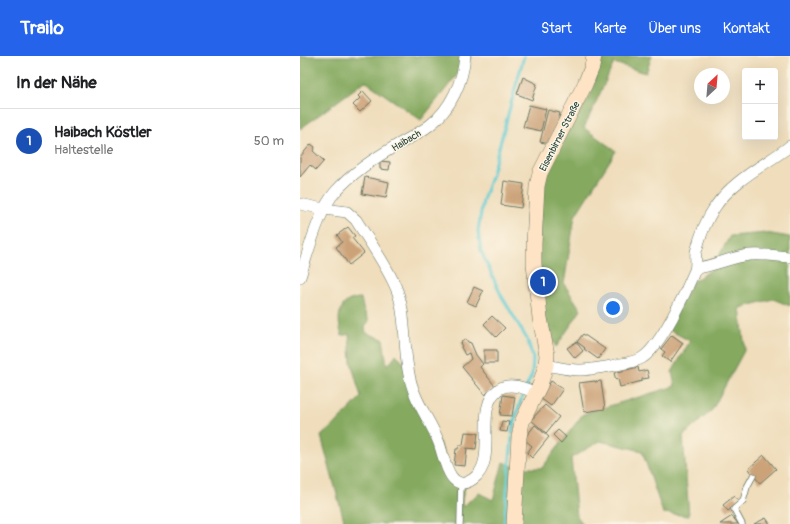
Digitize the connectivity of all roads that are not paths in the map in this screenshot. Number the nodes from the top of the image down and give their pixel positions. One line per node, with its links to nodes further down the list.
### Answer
1 (465, 56): 5 (street, Haibach)
2 (594, 56): 9 (main road, Eisenbirner Straße)
3 (790, 146): 7 (street)
4 (300, 204): 5 (street)
5 (324, 209): 8 (street, Haibach); 12 (street)
6 (790, 257): 7 (street)
7 (696, 268): 9 (street)
8 (300, 277)
9 (546, 365): 10 (main road, Eisenbirner Straße)
10 (529, 390): 12 (street); 14 (main road, Eisenbirner Straße)
11 (753, 476): 15 (lane)
12 (461, 483): 13 (lane)
13 (460, 524)
14 (514, 524)
15 (742, 524)

